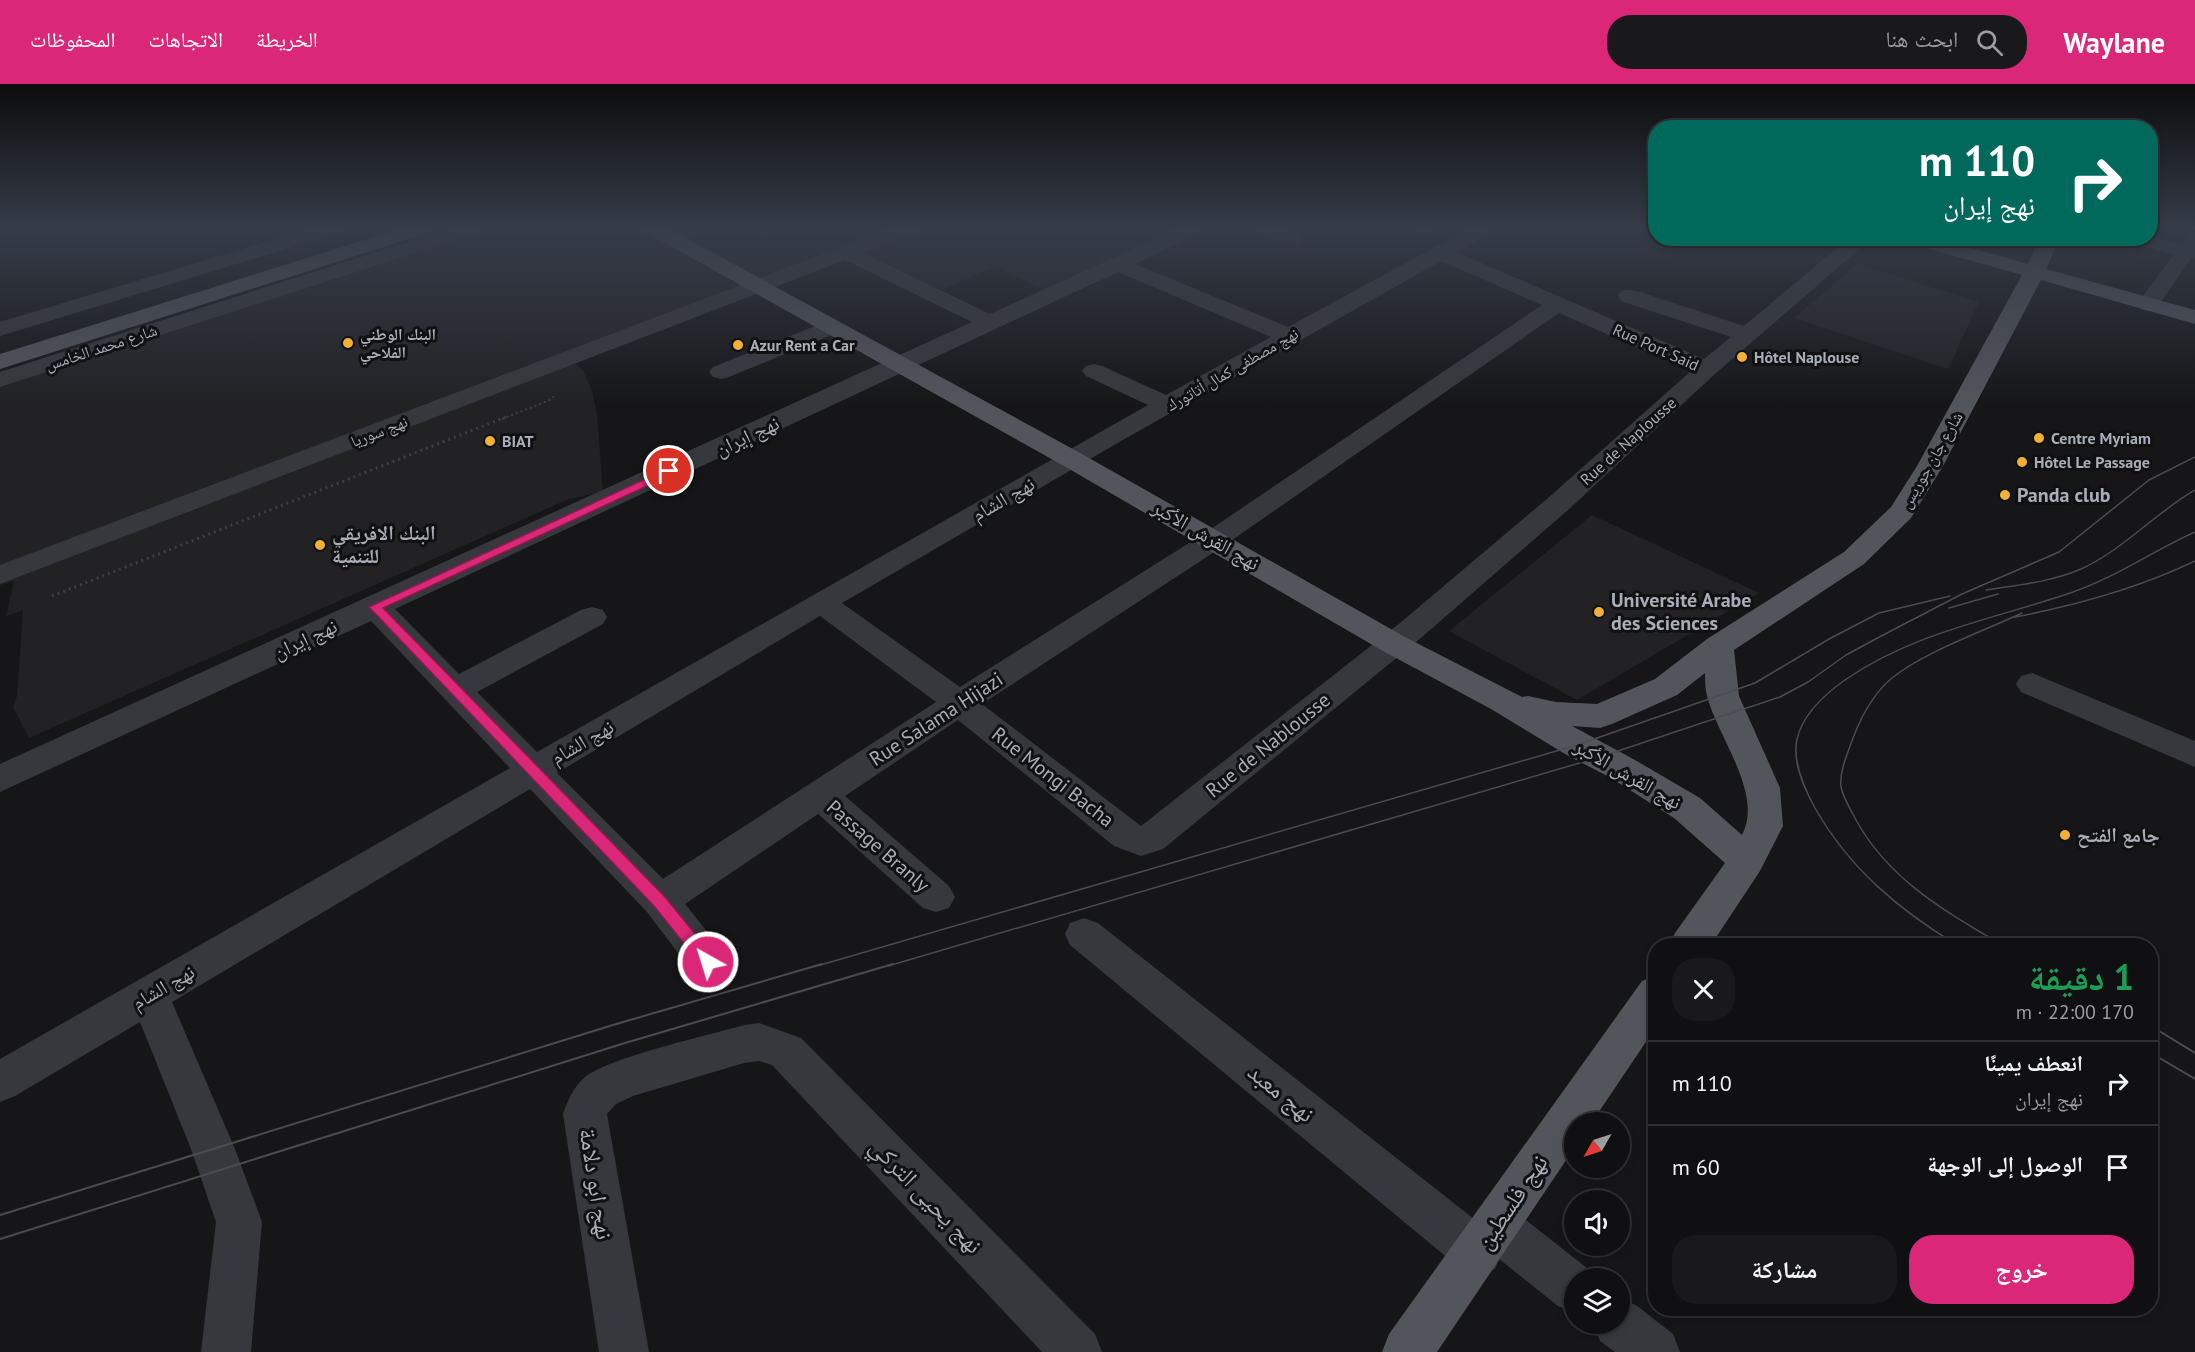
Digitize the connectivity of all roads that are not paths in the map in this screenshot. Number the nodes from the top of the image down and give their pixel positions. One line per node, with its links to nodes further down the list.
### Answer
1 (142, 286): 21 (street)
2 (201, 286): 24 (main road, شارع محمد الخامس)
3 (240, 286): 25 (main road, شارع محمد الخامس)
4 (292, 286): 30 (street, شارع محمد الخامس)
5 (757, 286): 20 (main road, نهج القرش الأكبر); 34 (street, نهج سوريا)
6 (915, 286): 19 (street)
7 (1069, 286): 19 (street, نهج إيران)
8 (1171, 286): 23 (street)
9 (1380, 286): 23 (street, نهج مصطفى كمال أتاتورك)
10 (1517, 286): 16 (street, Rue Port Said)
11 (1805, 286): 22 (street, Rue de Naplousse)
12 (2027, 286): 39 (main road, شارع جان جوريس)
13 (2082, 286): 17 (main road)
14 (2162, 286): 17 (street)
15 (1629, 296): 22 (street)
16 (1558, 304): 27 (street, Rue Port Said); 33 (street, Rue Salama Hijazi)
17 (2148, 304): 18 (main road)
18 (2195, 317)
19 (989, 322): 26 (street, نهج إيران)
20 (830, 327): 26 (main road, نهج القرش الأكبر); 29 (street)
21 (0, 329)
22 (1748, 335): 27 (street, Rue de Naplousse)
23 (1289, 336): 31 (street, نهج مصطفى كمال أتاتورك)
24 (0, 348)
25 (0, 362)
26 (900, 365): 32 (main road, نهج القرش الأكبر); 36 (street, نهج إيران)
27 (1707, 369): 38 (street, Rue de Naplousse)
28 (1094, 371): 31 (street)
29 (721, 372)
30 (0, 380)
31 (1168, 405): 32 (street, نهج مصطفى كمال أتاتورك)
32 (1073, 460): 33 (main road, نهج القرش الأكبر); 35 (street, نهج الشام)
33 (1215, 539): 38 (main road, نهج القرش الأكبر); 43 (street, Rue Salama Hijazi)
34 (0, 575)
35 (822, 603): 43 (street, Rue Mongi Bacha); 45 (street, نهج الشام)
36 (375, 607): 41 (street); 46 (street, نهج إيران)
37 (592, 617): 41 (street)
38 (1394, 644): 42 (main road, نهج القرش الأكبر); 48 (street, Rue de Nablousse)
39 (1718, 646): 42 (main road, شارع جان جوريس); 49 (main road)
40 (2032, 684): 44 (street)
41 (456, 689): 45 (street)
42 (1503, 701): 49 (main road, نهج القرش الأكبر)
43 (959, 703): 47 (street, Rue Salama Hijazi); 48 (street, Rue Mongi Bacha)
44 (2195, 755)
45 (534, 770): 51 (street); 55 (street, نهج الشام)
46 (0, 779)
47 (820, 795): 50 (street, Passage Branly); 51 (street, Rue Salama Hijazi)
48 (1141, 842)
49 (1750, 856): 53 (main road)
50 (936, 897)
51 (660, 901): 54 (street)
52 (1084, 934): 59 (street, نهج معبد)
53 (1694, 938)
54 (708, 962)
55 (149, 996): 58 (street, نهج الشام); 62 (street)
56 (1648, 1005): 59 (main road, نهج فلسطين)
57 (772, 1045): 63 (street, نهج ابو دلامة); 64 (street, نهج يحيى التركي)
58 (0, 1082)
59 (1486, 1239): 60 (street, نهج معبد); 65 (main road, نهج فلسطين)
60 (1564, 1283)
61 (1630, 1332): 66 (street)
62 (226, 1352)
63 (624, 1352)
64 (1077, 1352)
65 (1407, 1352)
66 (1655, 1352)

